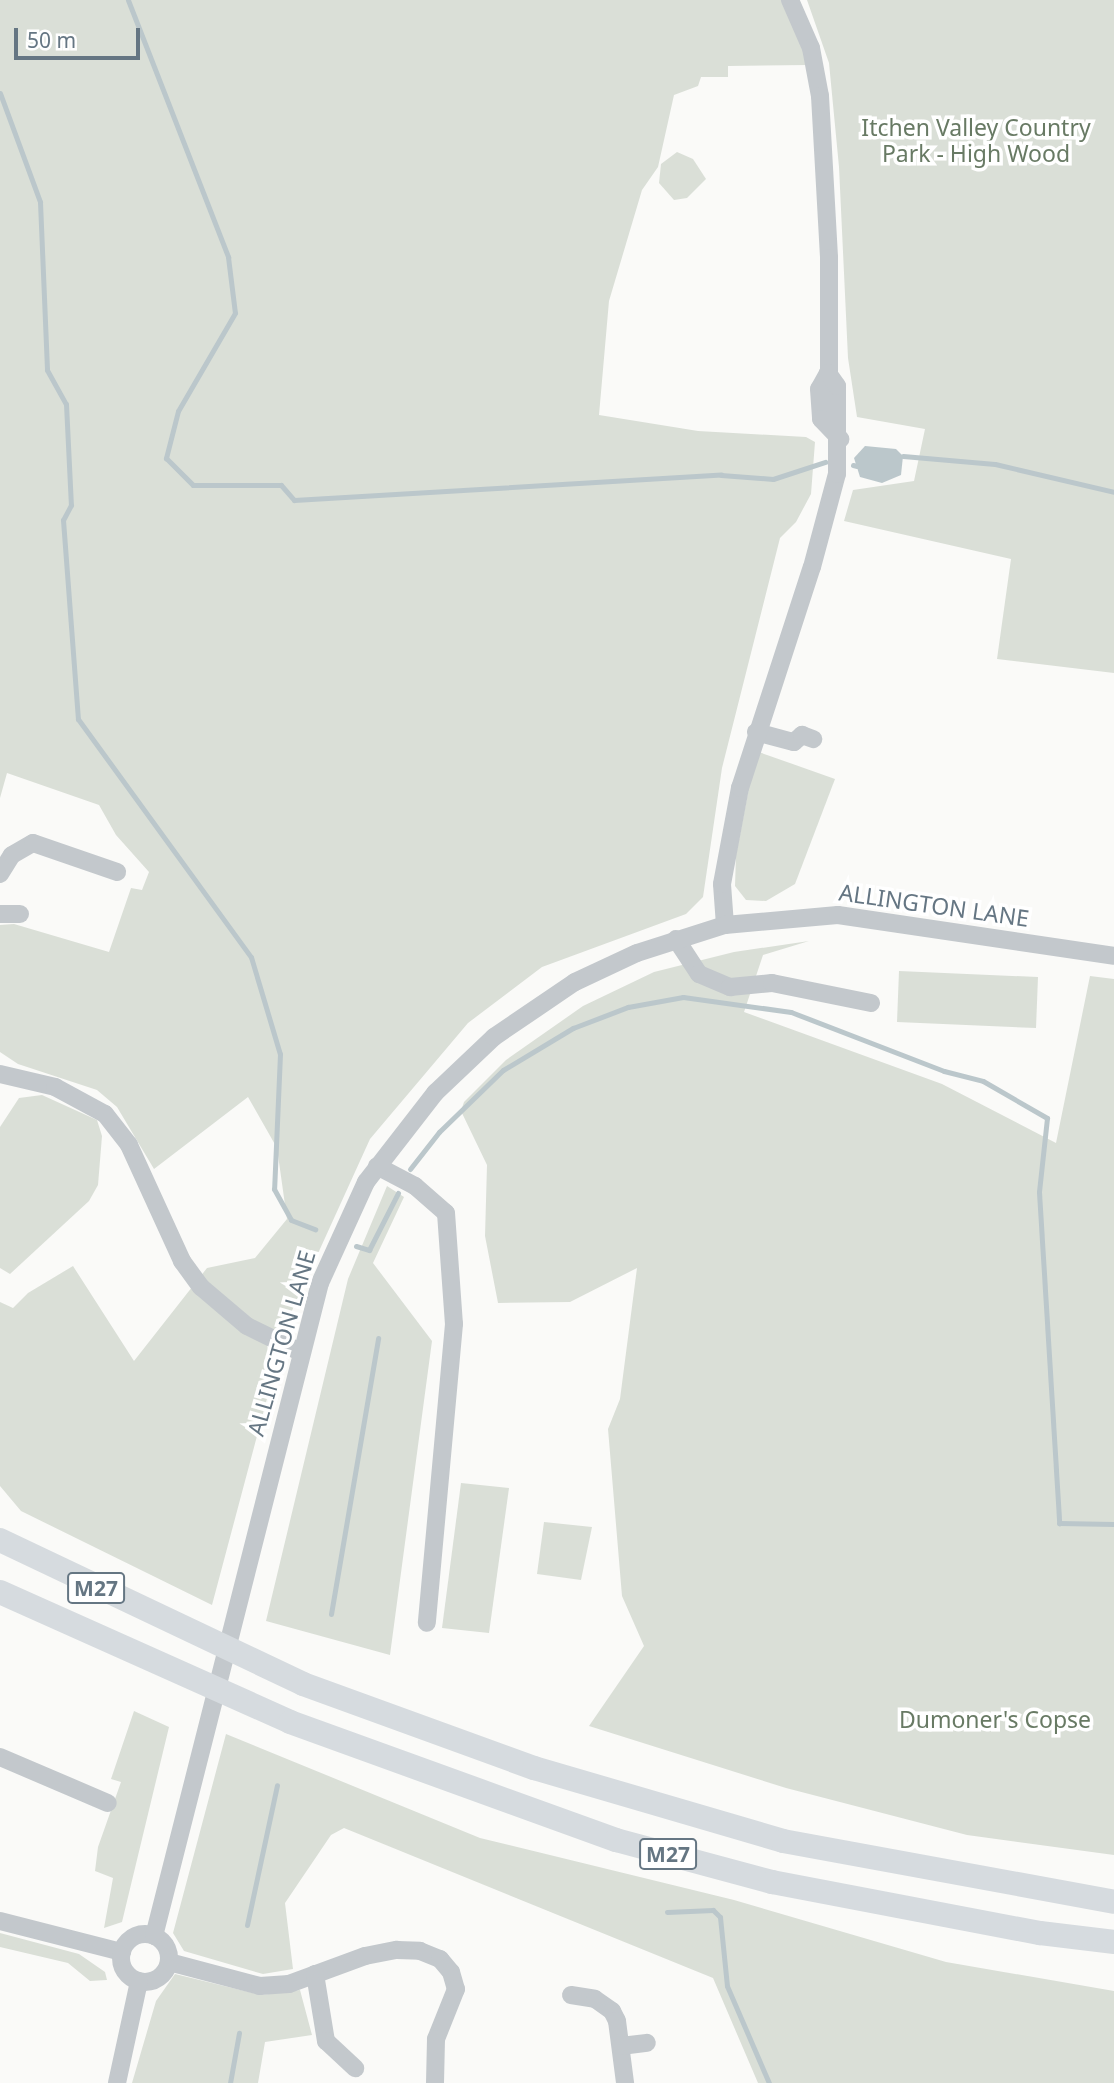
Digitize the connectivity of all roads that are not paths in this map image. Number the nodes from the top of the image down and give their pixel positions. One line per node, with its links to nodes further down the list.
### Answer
1 (790, 0): 2 (street)
2 (756, 732): 3 (street); 8 (street)
3 (813, 739)
4 (117, 872): 5 (street)
5 (0, 874)
6 (0, 914): 7 (street)
7 (20, 914)
8 (725, 925): 9 (street, ALLINGTON LANE); 10 (street, ALLINGTON LANE)
9 (676, 939): 11 (street); 13 (street, ALLINGTON LANE)
10 (1114, 956)
11 (871, 1003)
12 (2, 1079): 14 (street)
13 (377, 1166): 14 (street, ALLINGTON LANE); 17 (street)
14 (300, 1352): 22 (street, ALLINGTON LANE)
15 (0, 1540): 20 (highway, M27)
16 (0, 1592): 23 (highway, M27)
17 (427, 1623)
18 (0, 1757): 19 (street)
19 (108, 1804)
20 (1114, 1902)
21 (0, 1921): 24 (street)
22 (154, 1936): 24 (street); 25 (street)
23 (1114, 1942)
24 (122, 1952): 27 (street)
25 (169, 1962): 26 (street); 27 (street)
26 (315, 1974): 31 (street); 33 (street)
27 (139, 1980): 32 (street)
28 (570, 1995): 30 (street)
29 (647, 2043): 30 (street)
30 (621, 2046): 34 (street)
31 (355, 2068)
32 (117, 2083)
33 (435, 2083)
34 (625, 2083)

